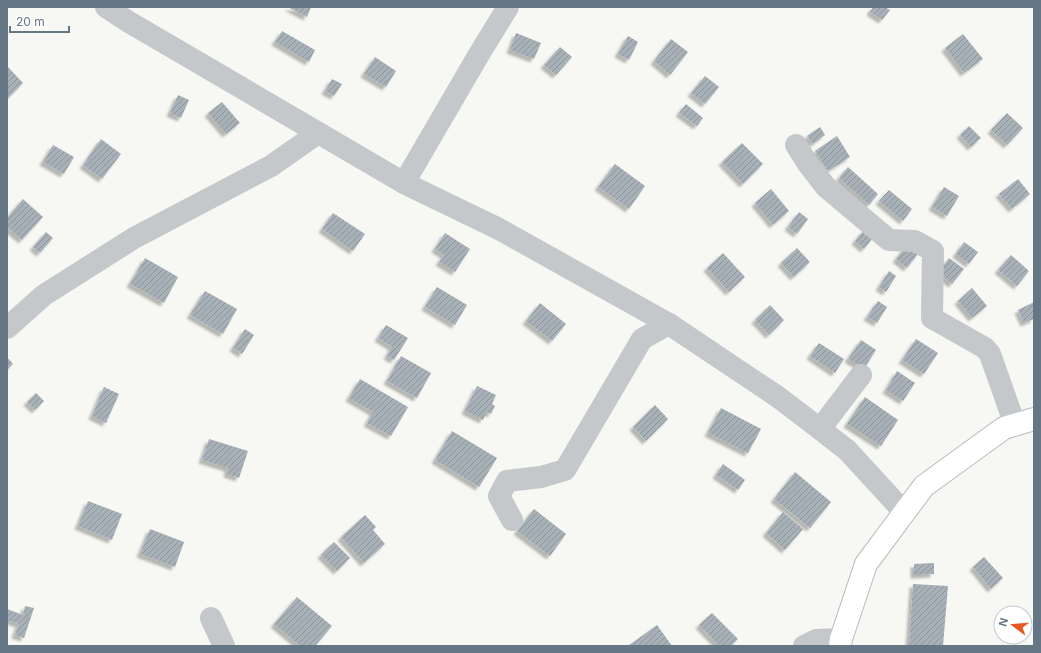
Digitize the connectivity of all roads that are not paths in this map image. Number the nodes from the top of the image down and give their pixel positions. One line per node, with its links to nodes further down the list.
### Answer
1 (106, 7): 3 (street)
2 (508, 7): 5 (street)
3 (318, 133): 5 (street); 7 (street)
4 (796, 145): 9 (street)
5 (404, 183): 6 (street)
6 (669, 324): 10 (street); 12 (street)
7 (7, 328)
8 (861, 375): 10 (street)
9 (1024, 422): 11 (main road)
10 (820, 429): 11 (street)
11 (904, 512): 14 (main road)
12 (512, 520)
13 (211, 618): 15 (street)
14 (840, 643): 16 (street)
15 (224, 646)
16 (804, 646)

